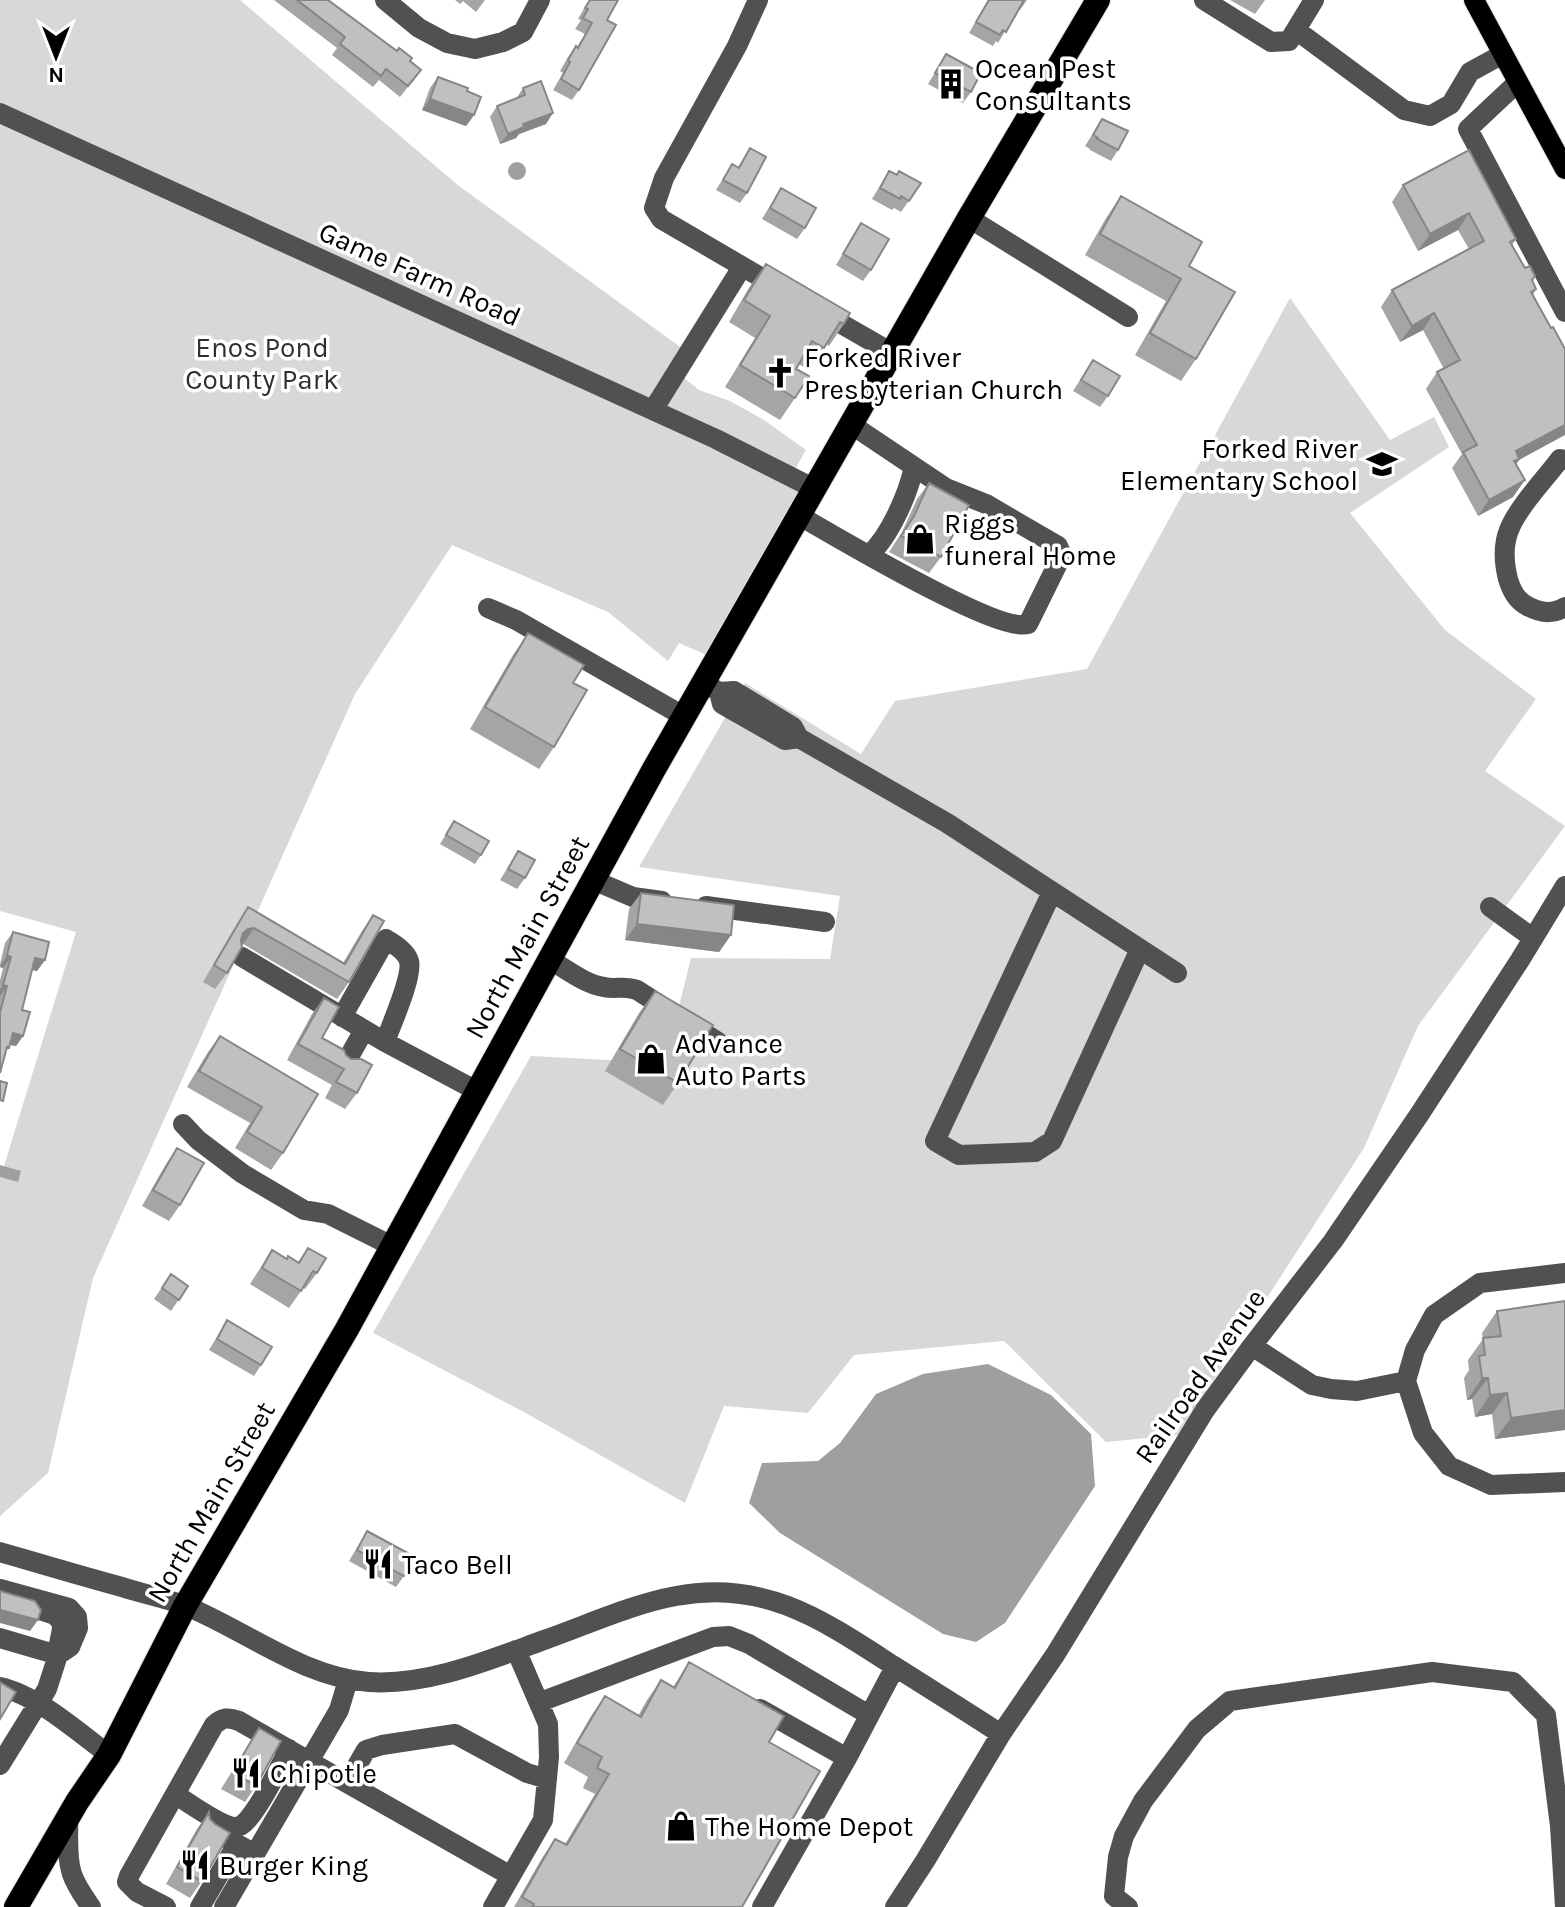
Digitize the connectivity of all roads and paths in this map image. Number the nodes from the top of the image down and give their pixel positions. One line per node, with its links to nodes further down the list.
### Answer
1 (385, 0): 2 (street)
2 (540, 0)
3 (758, 0): 14 (street)
4 (1098, 0): 13 (highway, North Main Street)
5 (1204, 0): 8 (street)
6 (1314, 0): 8 (street)
7 (1474, 0): 9 (main road)
8 (1296, 30): 9 (street)
9 (1503, 54): 10 (main road)
10 (1518, 82): 12 (main road); 15 (street)
11 (0, 113): 18 (street, Game Farm Road)
12 (1565, 167)
13 (969, 218): 16 (street); 17 (highway, North Main Street)
14 (742, 267): 17 (street); 18 (street)
15 (1565, 312)
16 (1128, 317)
17 (892, 353): 19 (highway, North Main Street)
18 (653, 410): 22 (street, Game Farm Road)
19 (852, 425): 21 (street); 22 (highway, North Main Street)
20 (1565, 460): 25 (street)
21 (914, 467): 24 (street); 24 (street)
22 (815, 489): 23 (highway, North Main Street)
23 (800, 516): 24 (street); 27 (highway, North Main Street)
24 (869, 555)
25 (1565, 607)
26 (488, 608): 28 (street)
27 (712, 688): 28 (highway, North Main Street); 31 (street)
28 (685, 717): 29 (highway, North Main Street)
29 (593, 880): 33 (street); 37 (highway, North Main Street)
30 (1565, 886): 34 (street, Railroad Avenue)
31 (1052, 892): 35 (street); 35 (street)
32 (1490, 907): 34 (street)
33 (825, 922)
34 (1533, 938): 48 (street, Railroad Avenue)
35 (1140, 949): 38 (street)
36 (242, 957): 39 (street)
37 (549, 959): 42 (street); 44 (highway, North Main Street)
38 (1177, 973)
39 (342, 1017): 40 (street); 41 (street)
40 (364, 1030): 41 (street); 43 (street)
41 (385, 1042): 44 (street)
42 (718, 1042)
43 (345, 1064)
44 (477, 1091): 46 (highway, North Main Street)
45 (183, 1124): 46 (street)
46 (392, 1246): 54 (highway, North Main Street)
47 (1565, 1273): 49 (street)
48 (1252, 1346): 49 (street); 67 (street, Railroad Avenue)
49 (1406, 1381): 50 (street)
50 (1565, 1482)
51 (0, 1552): 54 (street)
52 (0, 1589): 57 (street)
53 (0, 1598): 57 (street)
54 (185, 1606): 61 (street); 69 (highway, North Main Street)
55 (0, 1638): 57 (street)
56 (516, 1650): 59 (street); 61 (street); 64 (street)
57 (58, 1655): 65 (street)
58 (665, 1655): 60 (street); 64 (street); 66 (street)
59 (895, 1667): 66 (street); 67 (street)
60 (691, 1670)
61 (348, 1680): 71 (street)
62 (0, 1687): 65 (street)
63 (743, 1699): 70 (street)
64 (540, 1702): 73 (street)
65 (38, 1704): 69 (street); 72 (street)
66 (869, 1715): 70 (street)
67 (1001, 1734): 86 (street, Railroad Avenue)
68 (289, 1749): 71 (street); 75 (street); 75 (street)
69 (109, 1755): 76 (highway, North Main Street)
70 (847, 1758): 85 (street)
71 (309, 1761): 74 (street); 77 (street)
72 (0, 1765)
73 (547, 1779): 74 (street); 78 (street)
74 (347, 1783): 78 (street)
75 (171, 1800): 77 (street); 81 (street)
76 (68, 1816): 79 (highway, North Main Street); 80 (street)
77 (246, 1849): 82 (street); 83 (street)
78 (511, 1876): 84 (street)
79 (16, 1907)
80 (91, 1907)
81 (166, 1907)
82 (200, 1907)
83 (224, 1907)
84 (493, 1907)
85 (762, 1907)
86 (895, 1907)
87 (1128, 1907): 88 (street)
88 (1565, 1907)

